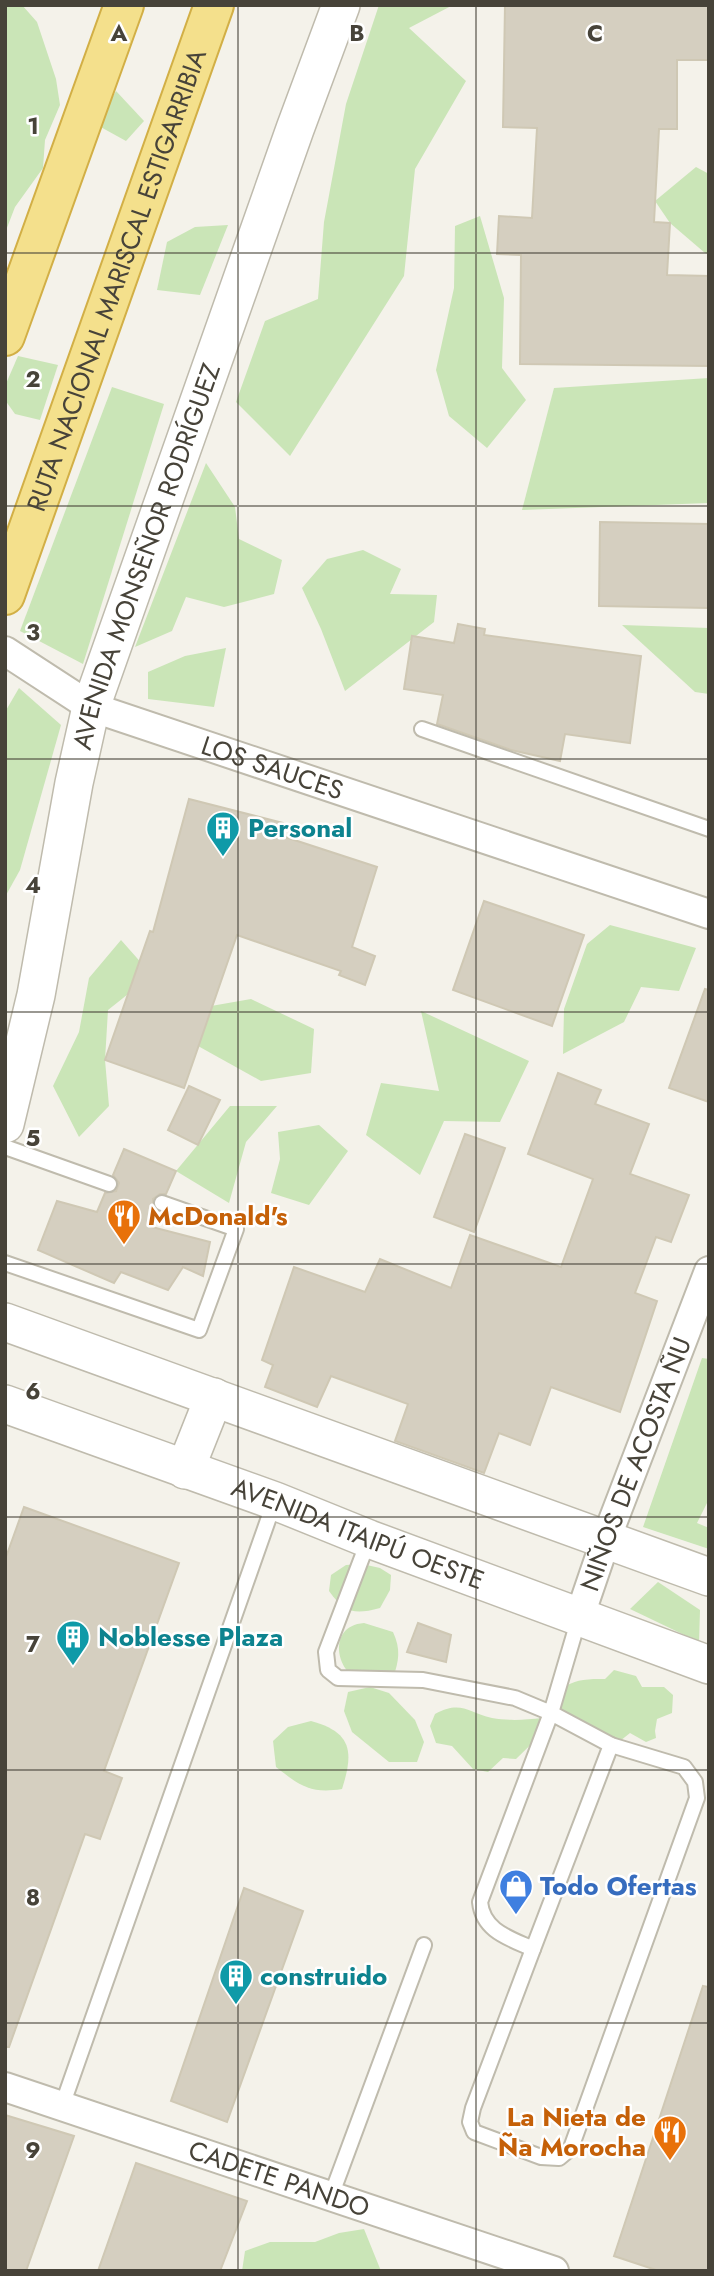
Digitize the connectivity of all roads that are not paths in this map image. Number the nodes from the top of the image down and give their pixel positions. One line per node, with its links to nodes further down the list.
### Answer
1 (124, 5): 4 (highway)
2 (214, 5): 5 (highway, RUTA NACIONAL MARISCAL ESTIGARRIBIA)
3 (341, 5): 7 (street, AVENIDA MONSEÑOR RODRÍGUEZ)
4 (5, 336)
5 (5, 595)
6 (5, 651): 7 (street, LOS SAUCES)
7 (92, 707): 10 (street, LOS SAUCES); 11 (street, AVENIDA MONSEÑOR RODRÍGUEZ)
8 (422, 729): 9 (lane)
9 (709, 829)
10 (709, 914)
11 (5, 1124)
12 (5, 1147): 13 (lane)
13 (109, 1184)
14 (162, 1203): 15 (lane)
15 (5, 1263)
16 (709, 1271): 23 (street, NIÑOS DE ACOSTA ÑU)
17 (5, 1322): 18 (street)
18 (214, 1397): 20 (street); 23 (street)
19 (5, 1404): 20 (street, AVENIDA ITAIPÚ OESTE)
20 (184, 1470): 21 (street, AVENIDA ITAIPÚ OESTE)
21 (275, 1501): 22 (street, AVENIDA ITAIPÚ OESTE); 32 (lane)
22 (369, 1539): 25 (street, AVENIDA ITAIPÚ OESTE); 27 (lane)
23 (606, 1539): 24 (street); 25 (street, NIÑOS DE ACOSTA ÑU)
24 (709, 1577)
25 (579, 1618): 26 (street, AVENIDA ITAIPÚ OESTE); 27 (lane)
26 (709, 1665)
27 (551, 1713): 28 (lane); 30 (lane)
28 (611, 1745): 30 (lane); 30 (lane)
29 (424, 1945): 33 (lane)
30 (533, 1949)
31 (5, 2087): 32 (street, CADETE PANDO)
32 (62, 2106): 33 (street, CADETE PANDO)
33 (331, 2196): 34 (street, CADETE PANDO)
34 (544, 2269)

